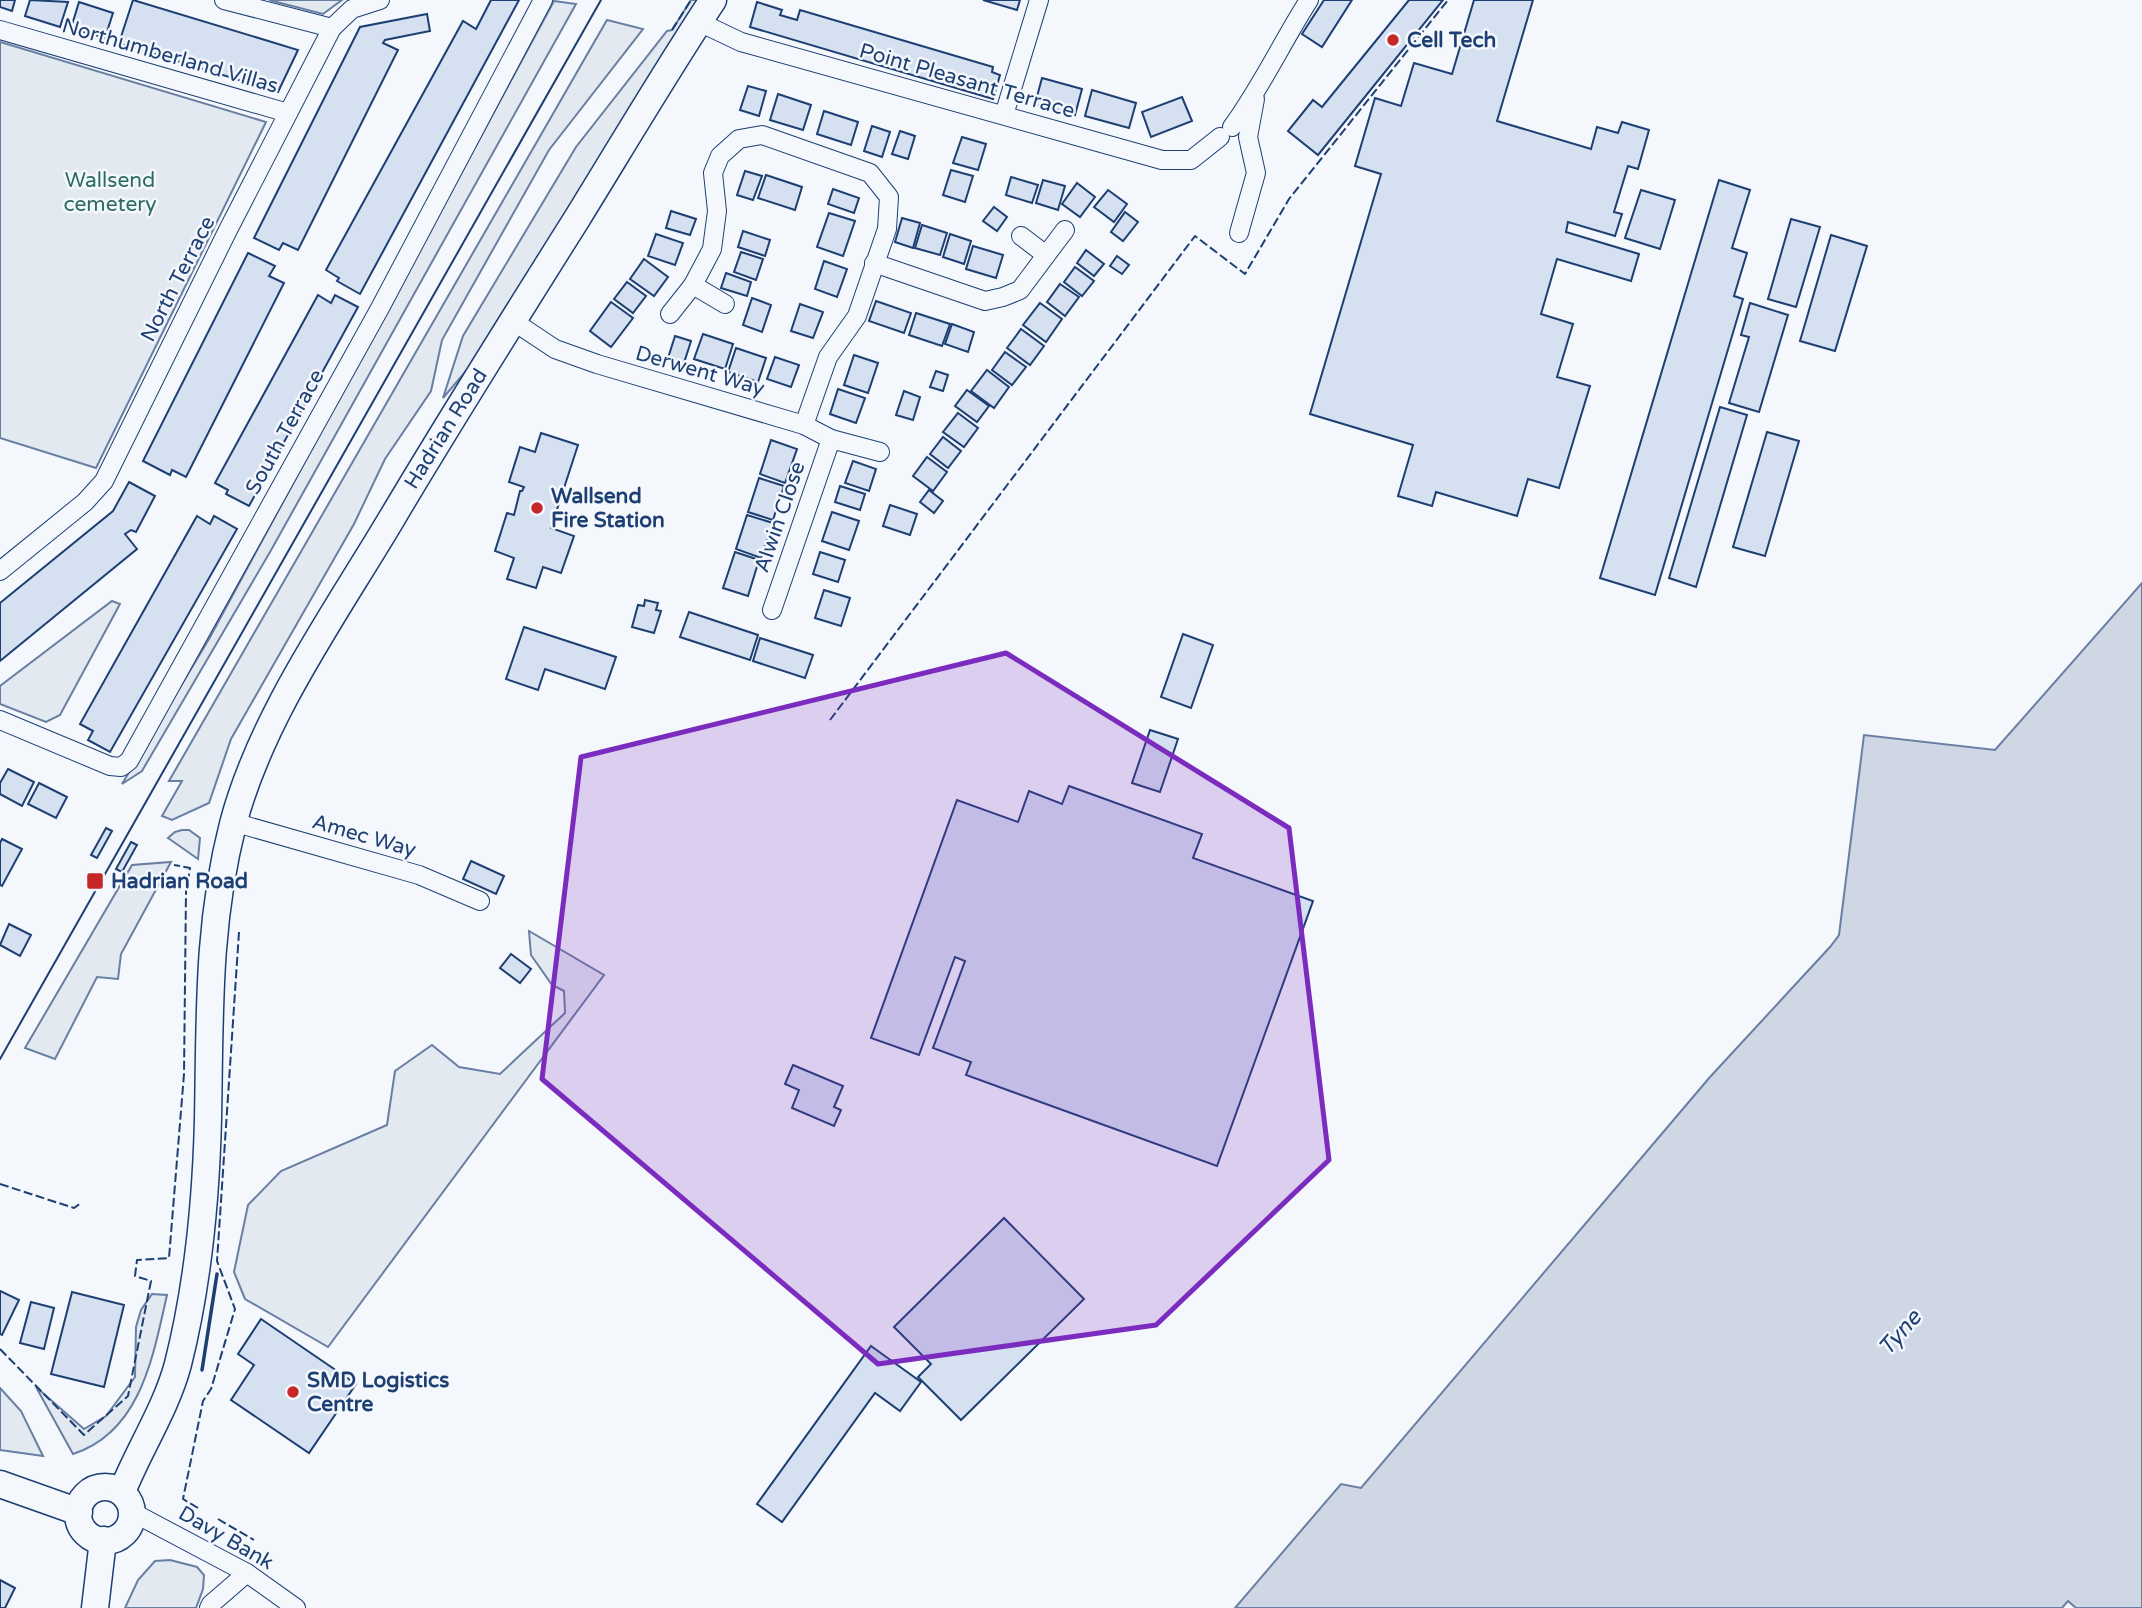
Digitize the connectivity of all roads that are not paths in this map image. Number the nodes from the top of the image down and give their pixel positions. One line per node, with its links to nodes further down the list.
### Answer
1 (224, 0): 8 (street)
2 (380, 0): 8 (street, North Terrace)
3 (543, 0): 27 (street, South Terrace)
4 (713, 0): 7 (main road, Hadrian Road)
5 (1039, 0): 12 (street)
6 (1309, 0): 10 (street)
7 (699, 22): 12 (street, Point Pleasant Terrace); 21 (main road, Hadrian Road)
8 (332, 28): 11 (street, North Terrace)
9 (0, 30): 11 (street, Northumberland Villas)
10 (1257, 93): 12 (street, Point Pleasant Terrace); 14 (street)
11 (288, 113): 25 (street, North Terrace)
12 (1004, 115)
13 (1065, 230): 16 (street)
14 (1240, 233)
15 (1021, 236): 16 (street)
16 (1046, 255): 17 (street)
17 (874, 263): 18 (street); 22 (street)
18 (693, 285): 19 (street); 20 (street)
19 (725, 304)
20 (670, 314)
21 (513, 321): 22 (street, Derwent Way); 28 (main road, Hadrian Road)
22 (804, 425): 23 (street, Derwent Way)
23 (831, 439): 24 (street, Derwent Way); 26 (street, Alwin Close)
24 (880, 452)
25 (0, 571)
26 (772, 610)
27 (0, 720)
28 (233, 822): 29 (street, Amec Way); 31 (main road, Hadrian Road)
29 (480, 901)
30 (0, 1484): 32 (main road)
31 (127, 1502): 32 (main road); 33 (main road); 34 (street, Davy Bank)
32 (79, 1512): 33 (main road)
33 (103, 1540): 35 (main road)
34 (247, 1573): 36 (street); 37 (street, Davy Bank)
35 (95, 1608)
36 (209, 1608)
37 (296, 1608)

